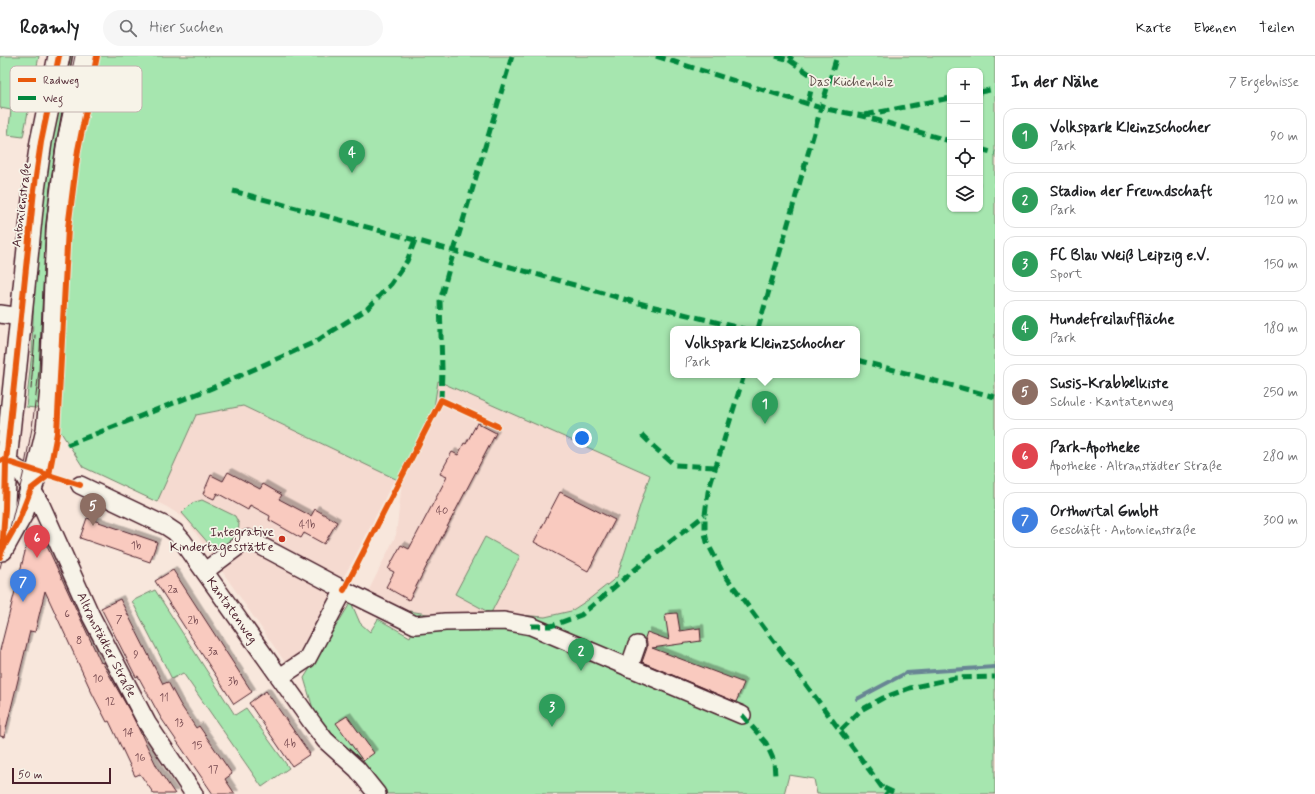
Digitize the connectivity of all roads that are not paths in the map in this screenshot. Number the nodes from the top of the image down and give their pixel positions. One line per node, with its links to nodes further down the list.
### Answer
1 (59, 56): 3 (main road, Antonienstraße)
2 (84, 56): 4 (main road, Antonienstraße)
3 (57, 66)
4 (82, 66)
5 (47, 112): 8 (main road, Antonienstraße)
6 (74, 112): 9 (main road, Antonienstraße)
7 (0, 314): 8 (street)
8 (21, 317): 10 (main road, Antonienstraße)
9 (42, 453): 10 (street); 12 (main road, Antonienstraße)
10 (3, 461): 12 (street, Altranstädter Straße); 13 (main road, Antonienstraße)
11 (80, 486): 14 (street, Kantatenweg)
12 (31, 489): 13 (main road, Antonienstraße); 20 (street, Altranstädter Straße)
13 (1, 554)
14 (205, 572): 15 (street); 18 (street, Kantatenweg)
15 (344, 590): 17 (street); 18 (street)
16 (637, 645): 17 (street)
17 (628, 668): 19 (street)
18 (280, 677): 21 (street, Kantatenweg)
19 (742, 716)
20 (194, 794)
21 (377, 794)

